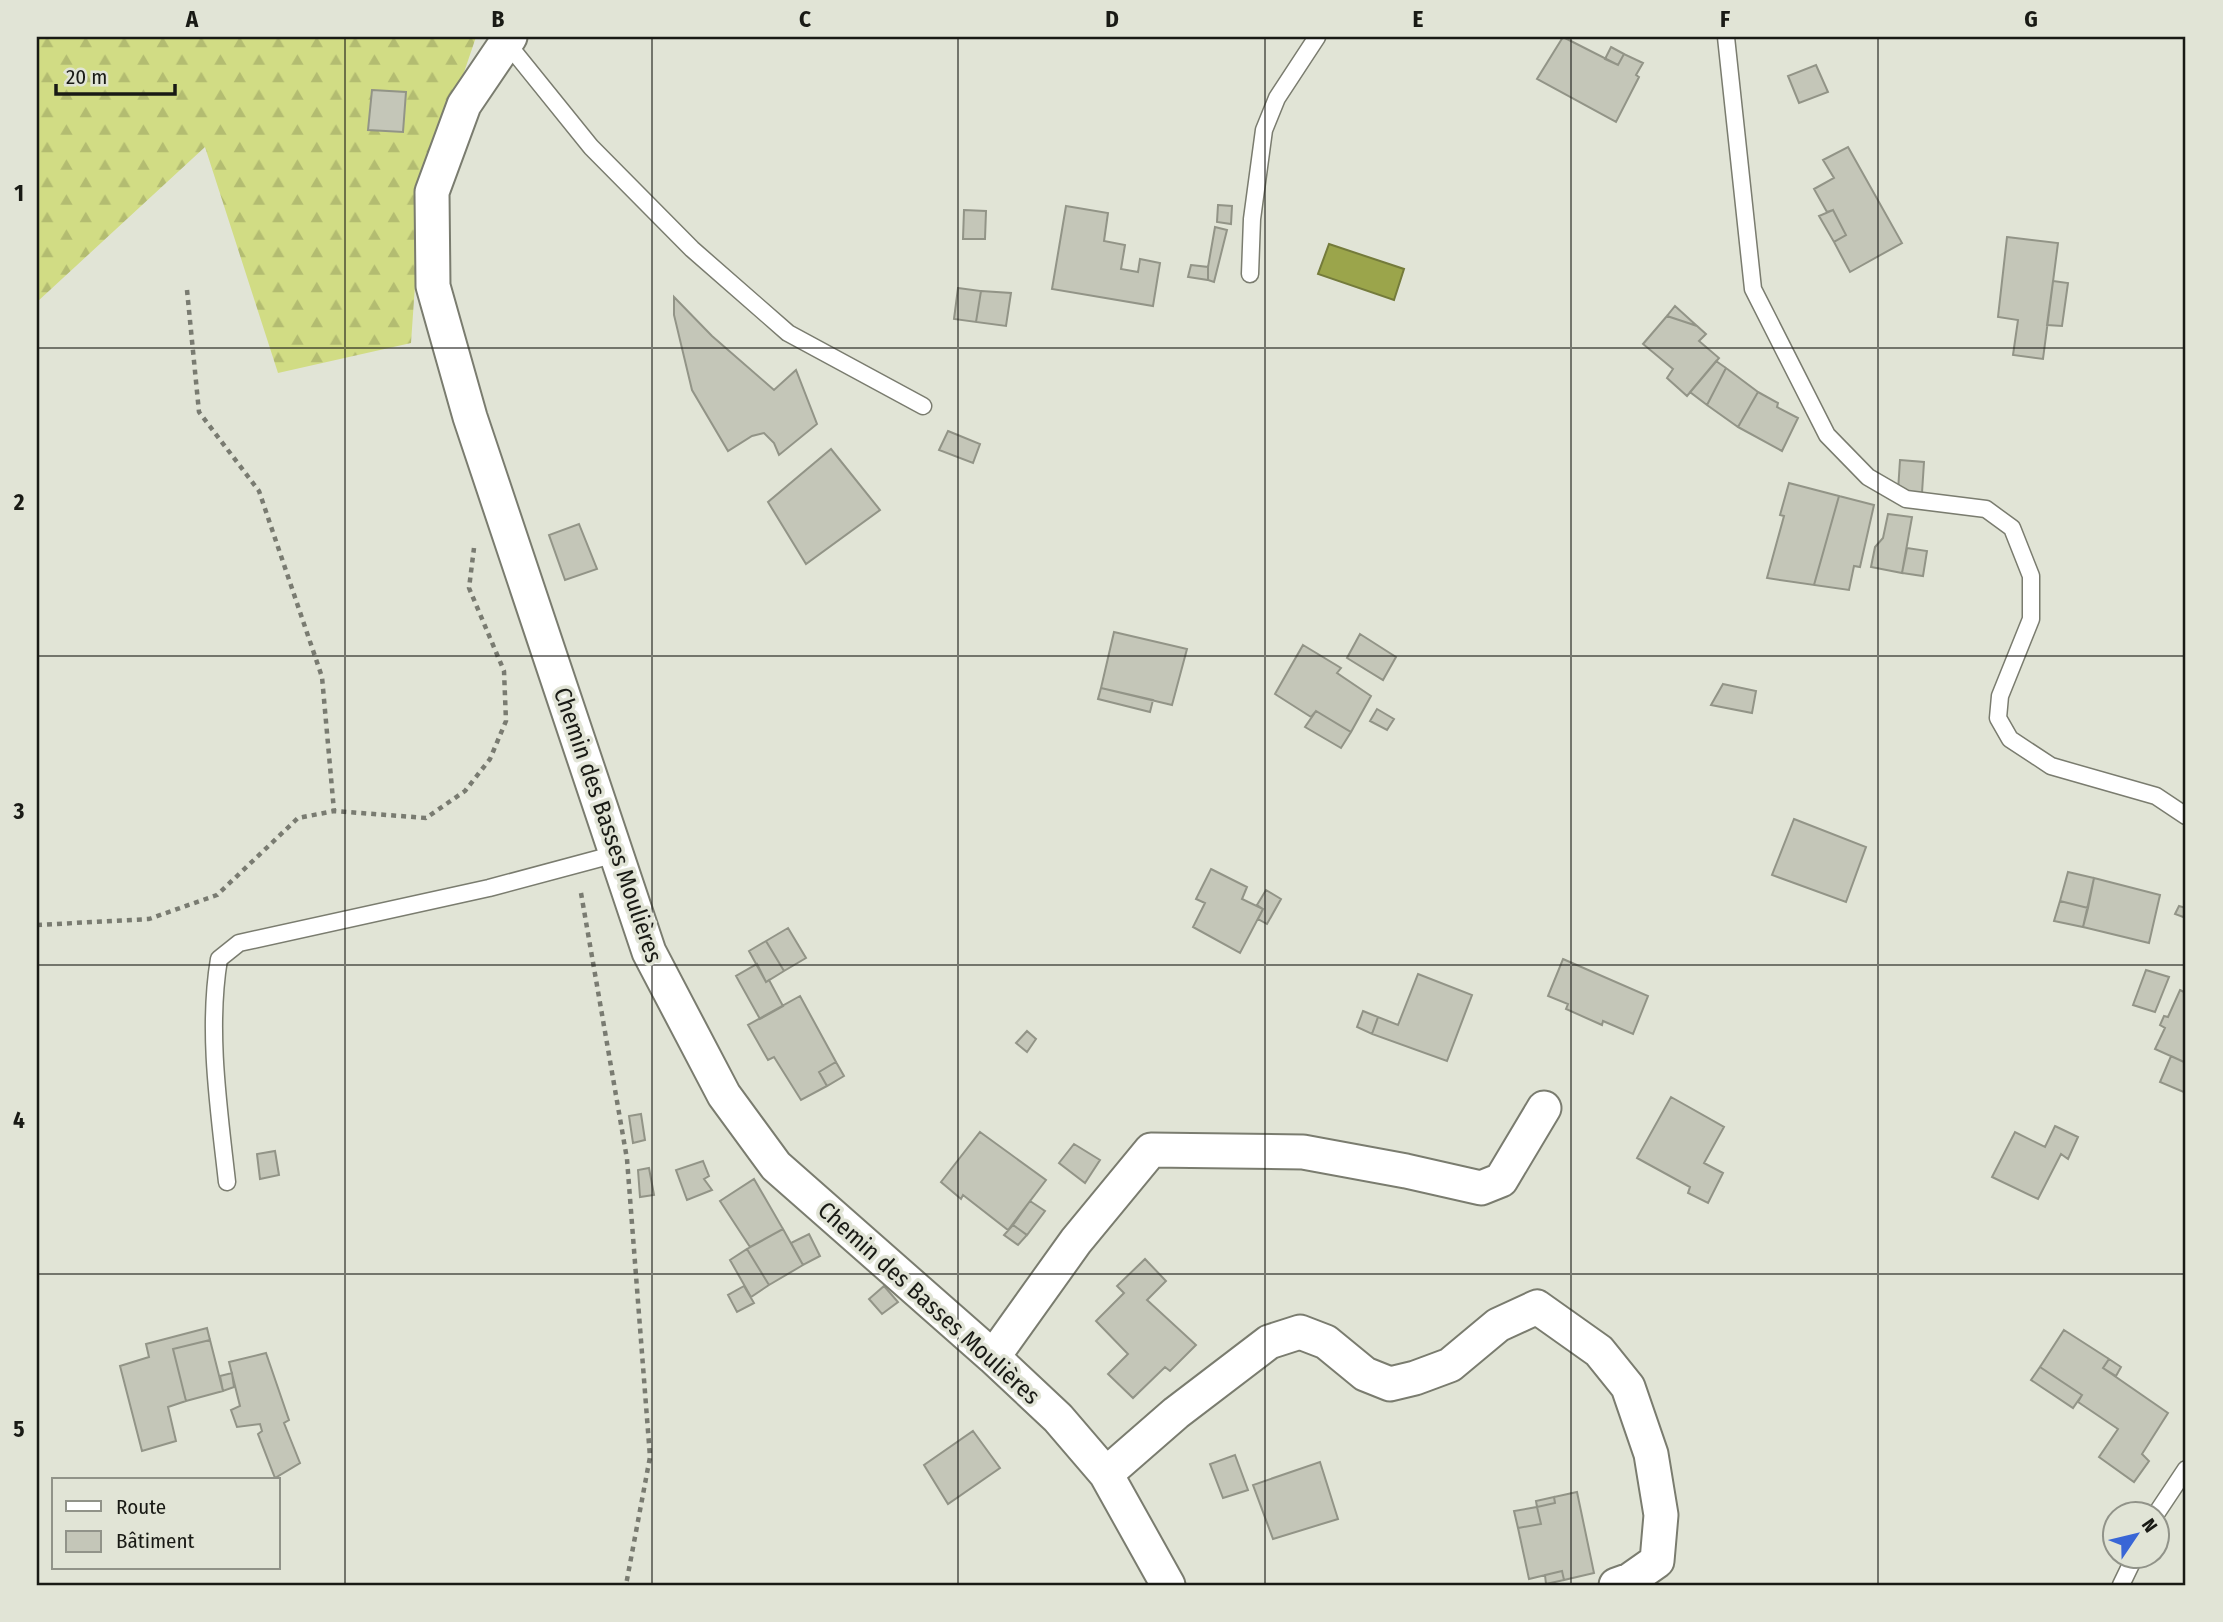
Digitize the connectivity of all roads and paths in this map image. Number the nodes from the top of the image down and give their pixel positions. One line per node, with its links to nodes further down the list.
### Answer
1 (1317, 37): 4 (lane)
2 (1726, 37): 9 (lane)
3 (509, 40): 6 (lane); 7 (street, Chemin des Basses Moulières)
4 (1250, 274)
5 (187, 290): 8 (path)
6 (923, 405)
7 (504, 522): 8 (path); 10 (street, Chemin des Basses Moulières)
8 (334, 811): 11 (path)
9 (2186, 816)
10 (616, 854): 13 (lane); 14 (street, Chemin des Basses Moulières); 18 (path)
11 (37, 925)
12 (1544, 1108): 14 (street)
13 (228, 1182)
14 (993, 1357): 16 (street, Chemin des Basses Moulières)
15 (2186, 1469): 17 (lane)
16 (1106, 1474): 19 (street, Chemin des Basses Moulières); 20 (street)
17 (2165, 1500)
18 (626, 1585)
19 (1168, 1585)
20 (1616, 1585)

